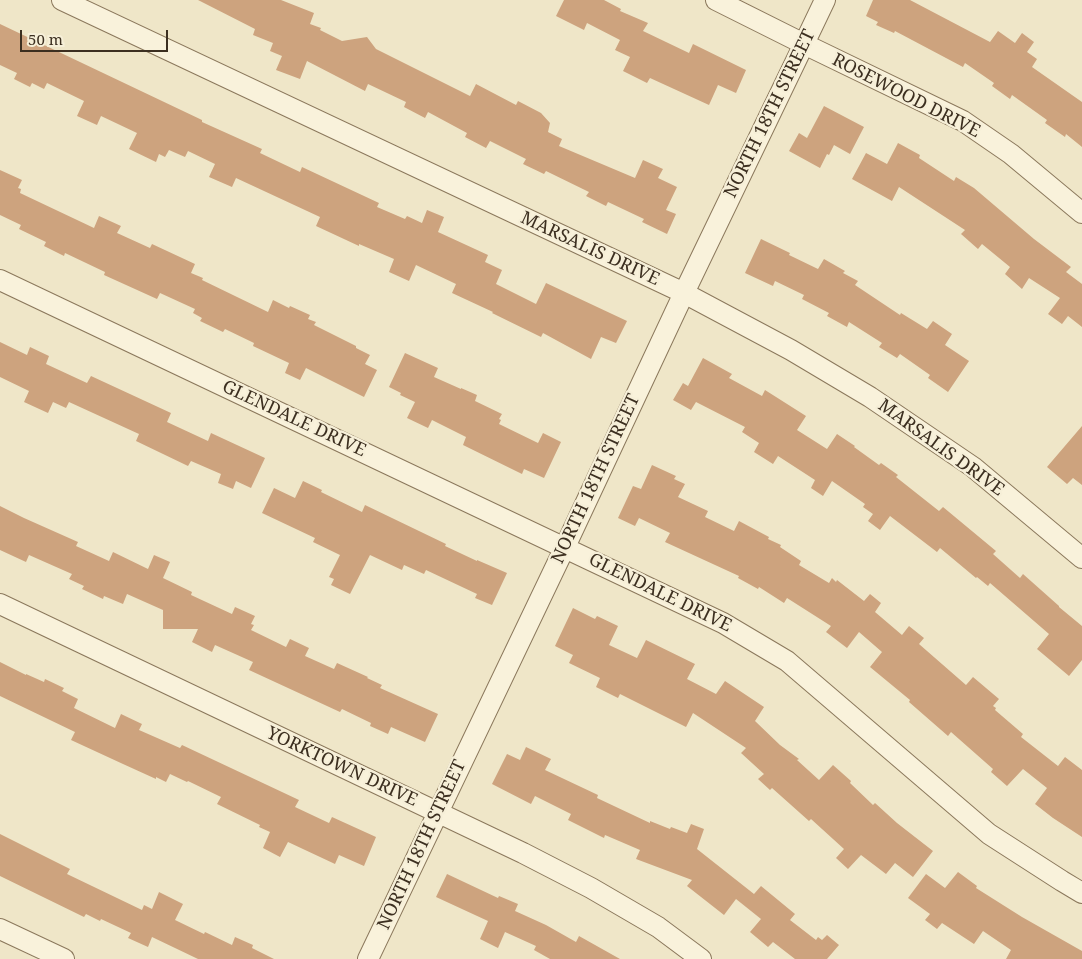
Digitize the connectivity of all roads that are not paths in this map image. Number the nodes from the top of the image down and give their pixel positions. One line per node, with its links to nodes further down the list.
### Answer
1 (62, 0): 7 (street, MARSALIS DRIVE)
2 (716, 0): 4 (street, ROSEWOOD DRIVE)
3 (825, 0): 4 (street, NORTH 18TH STREET)
4 (804, 44): 5 (street, ROSEWOOD DRIVE); 7 (street, NORTH 18TH STREET)
5 (1082, 213)
6 (0, 280): 8 (street, GLENDALE DRIVE)
7 (684, 292): 8 (street, NORTH 18TH STREET); 9 (street, MARSALIS DRIVE)
8 (565, 547): 11 (street, NORTH 18TH STREET); 12 (street, GLENDALE DRIVE)
9 (1082, 558)
10 (0, 604): 11 (street, YORKTOWN DRIVE)
11 (438, 812): 15 (street, NORTH 18TH STREET); 16 (street, YORKTOWN DRIVE)
12 (1082, 893)
13 (0, 929): 14 (street)
14 (64, 959)
15 (368, 959)
16 (701, 959)

